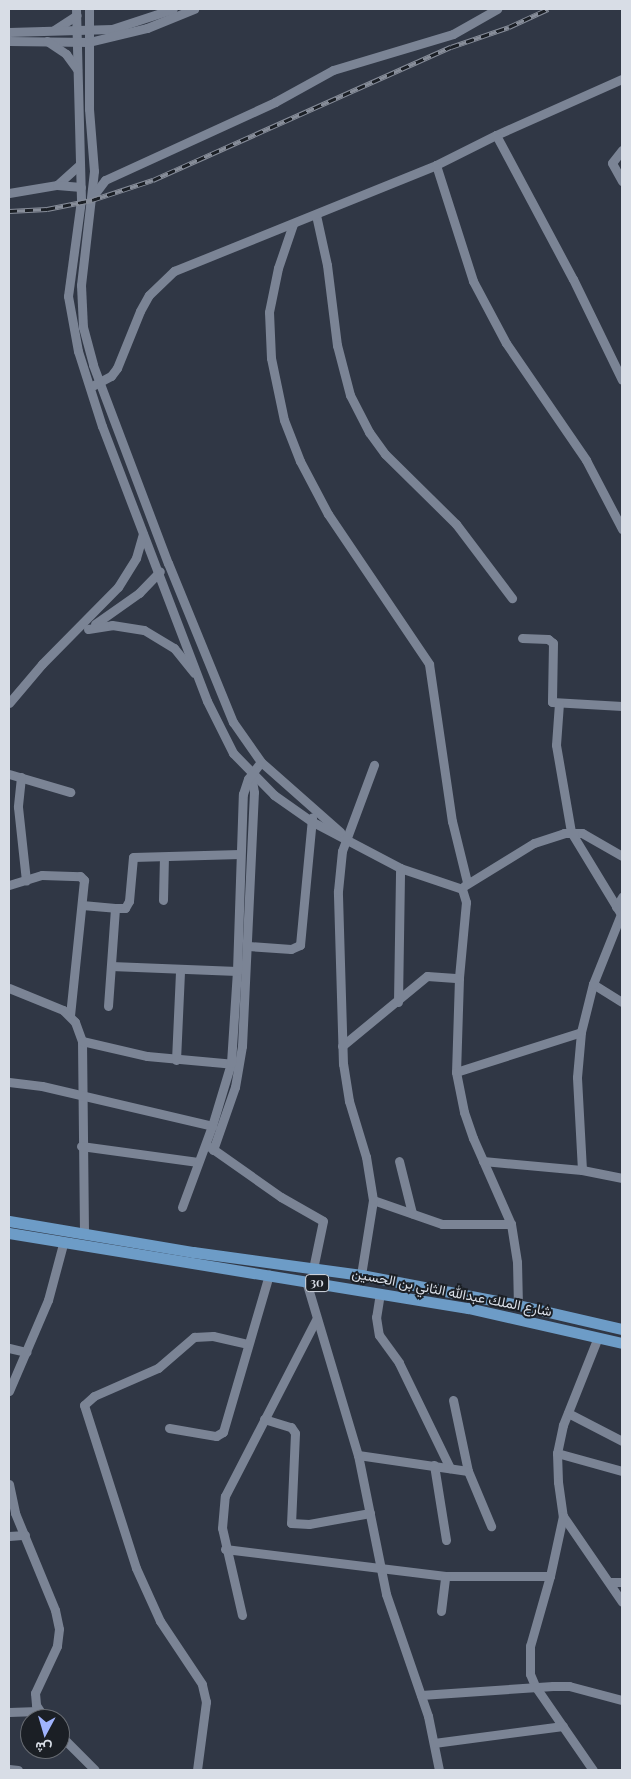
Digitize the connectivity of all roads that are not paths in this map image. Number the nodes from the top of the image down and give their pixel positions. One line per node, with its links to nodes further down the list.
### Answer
1 (173, 9): 9 (street)
2 (194, 9): 9 (street)
3 (497, 9): 18 (street)
4 (77, 11): 7 (street); 8 (street)
5 (89, 12): 9 (street)
6 (9, 32): 7 (street)
7 (49, 36): 8 (street); 10 (street); 11 (street)
8 (77, 37): 9 (street); 11 (street)
9 (89, 37): 17 (street)
10 (9, 41)
11 (77, 69): 15 (street)
12 (622, 78): 13 (street)
13 (496, 135): 16 (street); 27 (street)
14 (622, 150): 19 (street)
15 (80, 164): 20 (street); 21 (street)
16 (436, 164): 25 (street); 30 (street)
17 (94, 170): 18 (street); 23 (street)
18 (110, 178): 23 (street)
19 (622, 181)
20 (57, 185): 21 (street); 22 (street)
21 (81, 187): 24 (street)
22 (9, 192)
23 (92, 198): 24 (street); 28 (street)
24 (81, 200): 29 (street)
25 (316, 215): 26 (street); 34 (street)
26 (293, 224): 28 (street); 58 (street)
27 (622, 380)
28 (100, 383): 29 (street); 32 (street)
29 (90, 388): 31 (street)
30 (622, 529)
31 (143, 533): 33 (street); 36 (street)
32 (168, 563): 33 (street); 42 (street)
33 (158, 573): 35 (street); 38 (street)
34 (512, 598)
35 (88, 629): 36 (street); 38 (street)
36 (72, 636): 40 (street)
37 (522, 638): 39 (street)
38 (200, 682): 45 (street)
39 (559, 702): 41 (street); 50 (street)
40 (9, 703)
41 (622, 706)
42 (261, 762): 45 (street); 48 (street)
43 (374, 765): 51 (street)
44 (9, 774): 46 (street)
45 (251, 774): 49 (street); 52 (street); 64 (street)
46 (21, 777): 47 (street); 56 (street)
47 (70, 792)
48 (315, 810): 49 (street); 51 (street)
49 (311, 821): 51 (street); 64 (street)
50 (571, 832): 53 (street); 58 (street); 63 (street)
51 (346, 838): 55 (street); 77 (street)
52 (240, 854): 54 (street); 67 (street)
53 (622, 856)
54 (164, 857): 60 (street); 62 (street)
55 (400, 868): 58 (street); 71 (street)
56 (26, 880): 57 (street); 61 (street)
57 (9, 885)
58 (465, 885): 68 (street)
59 (622, 897): 63 (street)
60 (163, 900)
61 (82, 905): 62 (street); 74 (street)
62 (115, 908): 65 (street)
63 (620, 913): 69 (street)
64 (248, 946): 79 (street)
65 (111, 966): 66 (street); 73 (street)
66 (180, 971): 67 (street); 78 (street)
67 (238, 971): 79 (street)
68 (459, 978): 71 (street); 80 (street)
69 (593, 984): 72 (street); 75 (street)
70 (9, 988): 74 (street)
71 (398, 1002): 77 (street)
72 (622, 1002)
73 (108, 1006)
74 (70, 1015): 76 (street)
75 (581, 1032): 80 (street); 90 (street)
76 (82, 1041): 78 (street); 82 (street)
77 (342, 1046): 92 (street)
78 (176, 1060): 79 (street)
79 (235, 1064): 83 (street); 86 (street)
80 (456, 1072): 88 (street)
81 (9, 1082): 82 (street)
82 (81, 1095): 83 (street); 85 (street)
83 (212, 1126): 84 (street)
84 (205, 1144): 86 (street); 89 (street)
85 (81, 1146): 89 (street); 98 (street)
86 (213, 1150): 100 (street)
87 (399, 1160): 94 (street)
88 (483, 1161): 90 (street); 96 (street)
89 (198, 1162): 93 (street)
90 (582, 1170): 91 (street)
91 (622, 1178)
92 (372, 1200): 94 (street); 102 (street)
93 (182, 1207)
94 (412, 1213): 96 (street)
95 (9, 1221): 98 (main road, شارع الملك عبدالله الثاني بن الحسين / 30)
96 (511, 1224): 105 (street)
97 (9, 1233): 99 (main road, شارع الملك عبدالله الثاني بن الحسين / 30)
98 (84, 1234): 100 (main road, شارع الملك عبدالله الثاني بن الحسين / 30)
99 (63, 1244): 101 (main road, شارع الملك عبدالله الثاني بن الحسين / 30); 112 (street)
100 (313, 1268): 102 (main road, شارع الملك عبدالله الثاني بن الحسين / 30)
101 (270, 1275): 103 (main road, شارع الملك عبدالله الثاني بن الحسين / 30); 110 (street)
102 (361, 1275): 105 (main road, شارع الملك عبدالله الثاني بن الحسين / 30)
103 (306, 1281): 104 (main road, شارع الملك عبدالله الثاني بن الحسين / 30); 106 (street)
104 (380, 1293): 108 (main road, شارع الملك عبدالله الثاني بن الحسين / 30); 122 (street)
105 (518, 1305): 107 (main road, شارع الملك عبدالله الثاني بن الحسين / 30)
106 (316, 1320): 116 (street); 120 (street)
107 (622, 1329)
108 (598, 1337): 109 (main road, شارع الملك عبدالله الثاني بن الحسين / 30); 115 (street)
109 (622, 1343)
110 (247, 1344): 117 (street); 151 (street)
111 (9, 1348): 112 (street)
112 (27, 1352): 113 (street)
113 (9, 1391)
114 (453, 1400): 123 (street)
115 (568, 1413): 118 (street); 119 (street)
116 (264, 1419): 126 (street); 132 (street)
117 (169, 1428)
118 (622, 1441)
119 (557, 1453): 124 (street); 127 (street)
120 (358, 1454): 121 (street); 126 (street)
121 (434, 1465): 122 (street); 131 (street)
122 (450, 1468): 123 (street)
123 (468, 1470): 128 (street)
124 (622, 1471)
125 (9, 1484): 129 (street)
126 (370, 1513): 133 (street)
127 (563, 1516): 135 (street); 136 (street)
128 (490, 1526)
129 (25, 1535): 130 (street); 144 (street)
130 (9, 1536)
131 (446, 1540)
132 (225, 1549): 133 (street); 140 (street)
133 (379, 1566): 134 (street); 142 (street)
134 (445, 1576): 135 (street); 139 (street)
135 (550, 1576): 141 (street)
136 (609, 1582): 137 (street); 138 (street)
137 (622, 1582)
138 (622, 1602)
139 (441, 1611)
140 (242, 1615)
141 (535, 1686): 142 (street); 143 (street); 145 (street)
142 (421, 1695): 146 (street)
143 (622, 1700)
144 (38, 1709)
145 (563, 1726): 146 (street); 153 (street)
146 (434, 1743): 152 (street)
147 (70, 1745): 150 (street)
148 (9, 1769): 149 (street)
149 (18, 1770)
150 (95, 1770)
151 (197, 1770)
152 (439, 1770)
153 (592, 1770)

